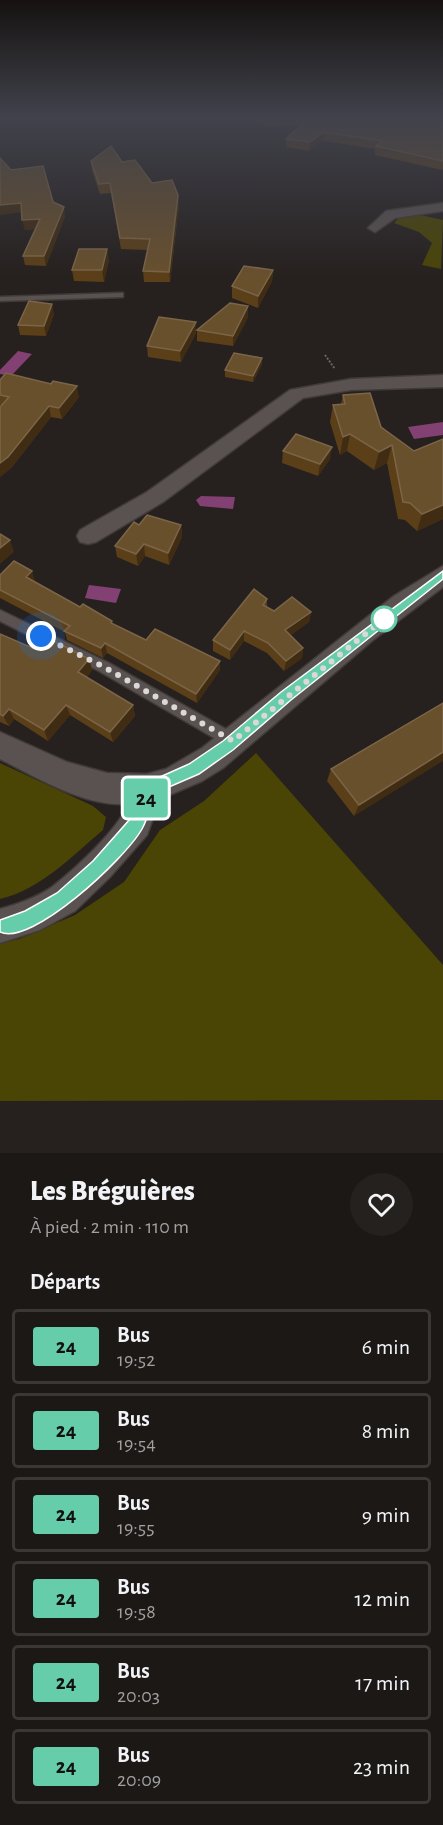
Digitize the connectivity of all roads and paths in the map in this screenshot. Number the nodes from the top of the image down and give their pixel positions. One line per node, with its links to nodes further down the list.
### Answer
1 (443, 207): 2 (street)
2 (375, 228)
3 (120, 295): 4 (lane)
4 (0, 299)
5 (443, 381): 6 (street)
6 (88, 536)
7 (443, 575): 9 (street)
8 (0, 615): 9 (lane)
9 (233, 741): 11 (street)
10 (0, 745): 11 (street)
11 (149, 789): 12 (street)
12 (0, 926)

